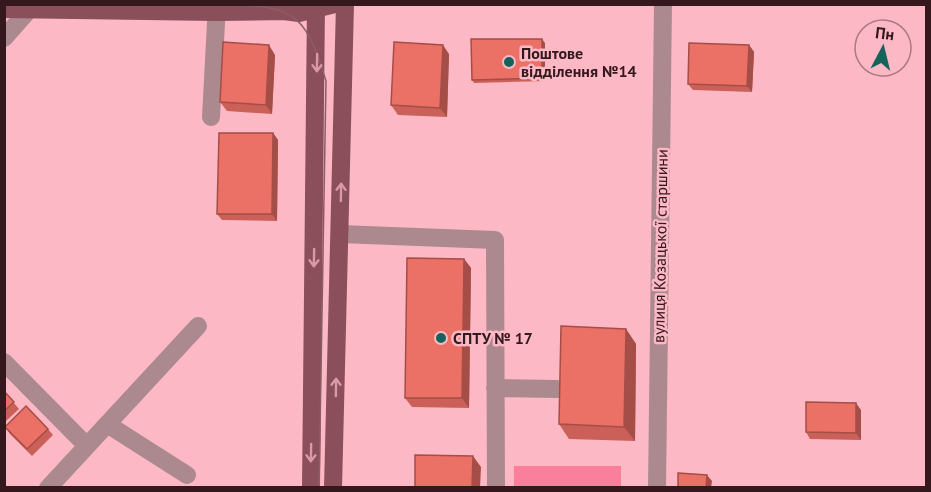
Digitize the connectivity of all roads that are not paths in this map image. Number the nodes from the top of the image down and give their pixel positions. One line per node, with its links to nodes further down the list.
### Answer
1 (335, 4): 5 (main road)
2 (345, 4): 10 (main road, one-way to 2)
3 (663, 4): 22 (street, вулиця Козацької старшини)
4 (32, 7): 6 (main road); 7 (main road); 8 (street)
5 (316, 7): 6 (main road); 19 (main road, one-way to 19)
6 (216, 8): 9 (street)
7 (4, 9)
8 (4, 38)
9 (211, 117)
10 (340, 234): 13 (street); 20 (main road, one-way to 10)
11 (198, 326): 15 (street)
12 (4, 362): 16 (street)
13 (495, 388): 14 (street); 21 (street)
14 (558, 389)
15 (107, 424): 16 (street); 17 (street)
16 (86, 445): 18 (street)
17 (187, 475)
18 (48, 488)
19 (311, 488)
20 (333, 488)
21 (496, 488)
22 (657, 488)

